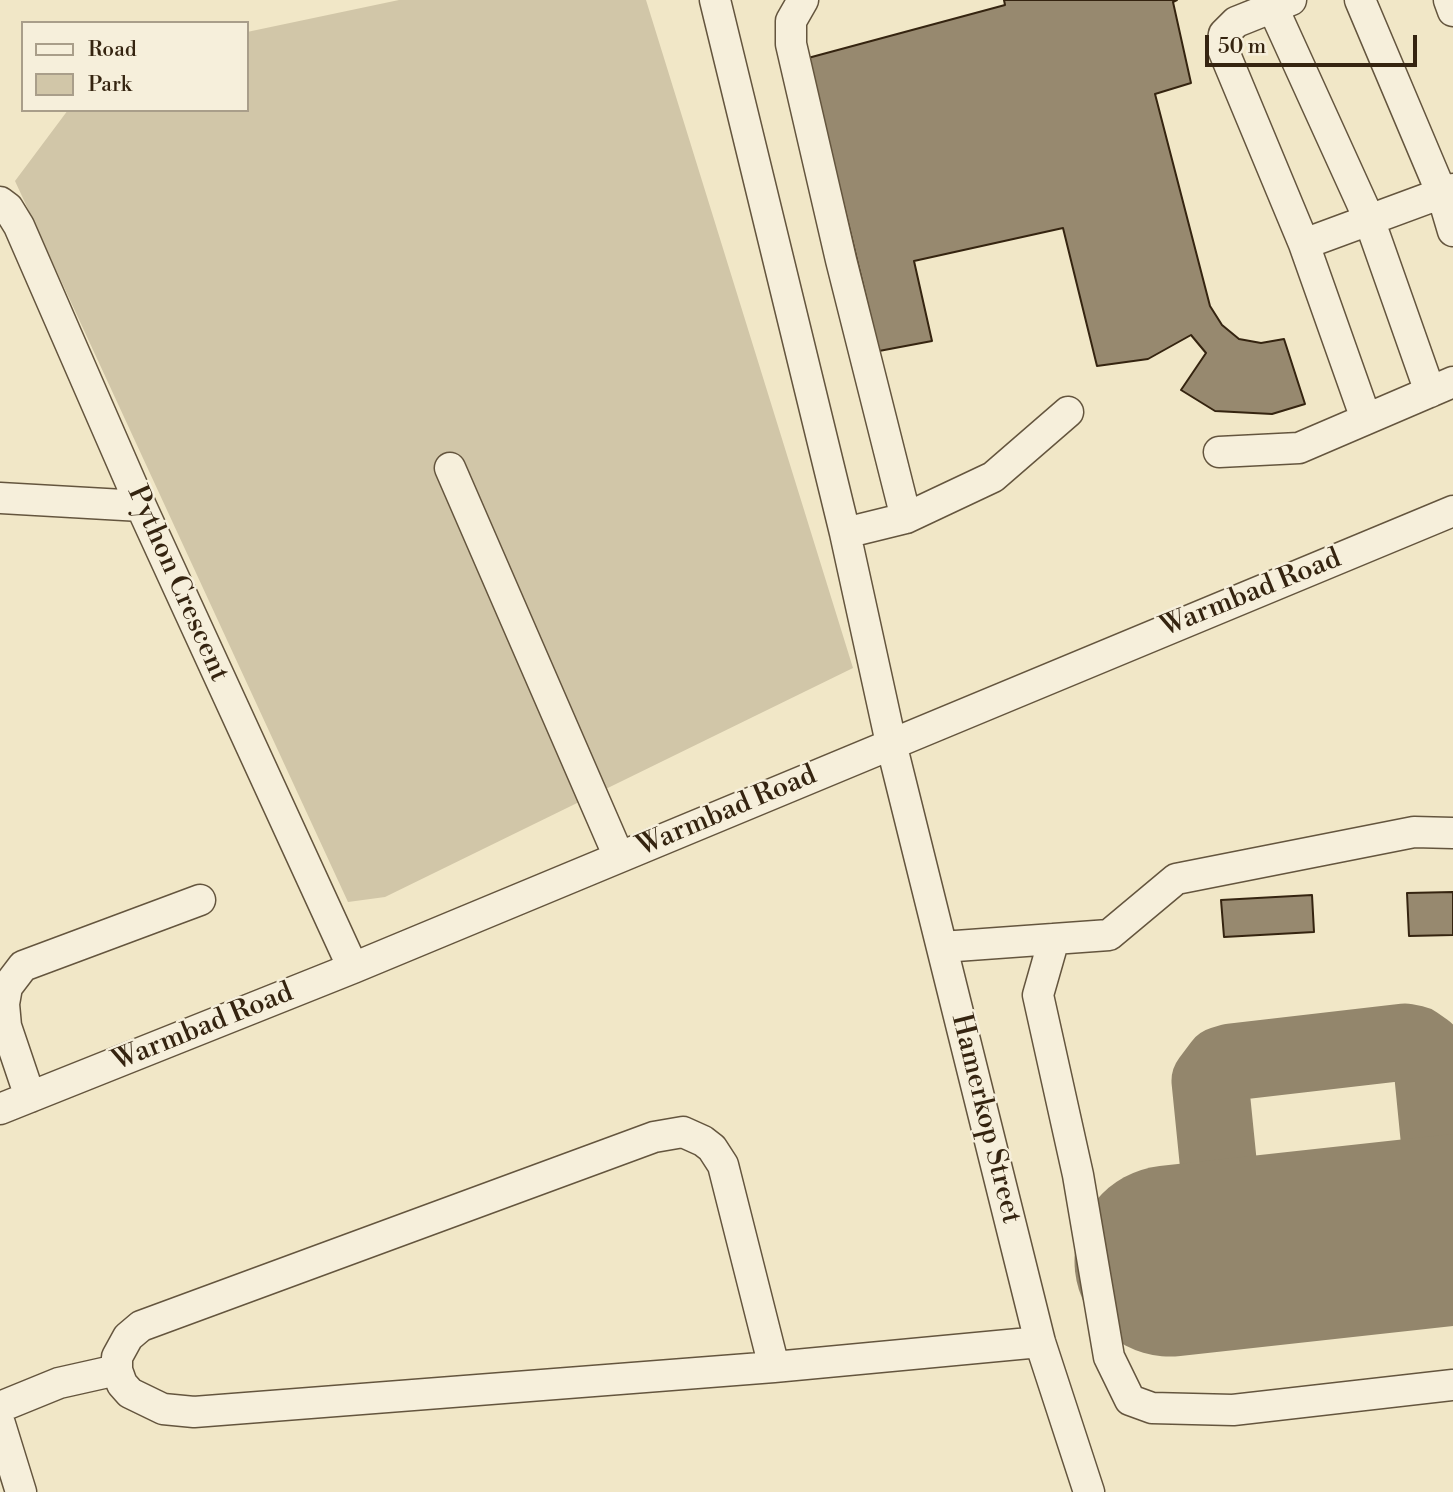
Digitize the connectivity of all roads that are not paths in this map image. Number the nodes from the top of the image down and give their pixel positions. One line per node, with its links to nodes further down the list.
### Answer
1 (715, 0): 21 (street, Hamerkop Street)
2 (803, 0): 20 (street)
3 (1360, 0): 7 (street)
4 (1449, 0): 6 (street)
5 (1282, 4): 9 (street); 11 (street)
6 (1453, 11)
7 (1447, 192): 9 (street); 10 (street)
8 (0, 202): 18 (street, Python Crescent)
9 (1369, 219): 11 (street); 12 (street)
10 (1453, 232)
11 (1304, 244): 14 (street)
12 (1441, 387): 14 (street)
13 (1068, 412): 20 (street)
14 (1366, 419): 15 (street)
15 (1219, 452)
16 (450, 468): 24 (street)
17 (0, 498): 18 (street)
18 (141, 506): 28 (street, Python Crescent)
19 (1453, 511): 22 (street, Warmbad Road)
20 (906, 518): 21 (street)
21 (845, 533): 22 (street, Hamerkop Street)
22 (891, 743): 24 (street, Warmbad Road); 27 (street, Hamerkop Street)
23 (1453, 833): 26 (street)
24 (619, 857): 28 (street, Warmbad Road)
25 (200, 900): 29 (street)
26 (1054, 939): 27 (street); 34 (street)
27 (942, 947): 31 (street, Hamerkop Street)
28 (353, 968): 29 (street, Warmbad Road)
29 (30, 1097): 30 (street, Warmbad Road)
30 (0, 1109)
31 (1040, 1342): 32 (street); 38 (street, Hamerkop Street)
32 (774, 1367): 33 (street); 33 (street)
33 (117, 1370): 35 (street)
34 (1453, 1385)
35 (0, 1407)
36 (0, 1424): 37 (street)
37 (21, 1492)
38 (1089, 1492)

